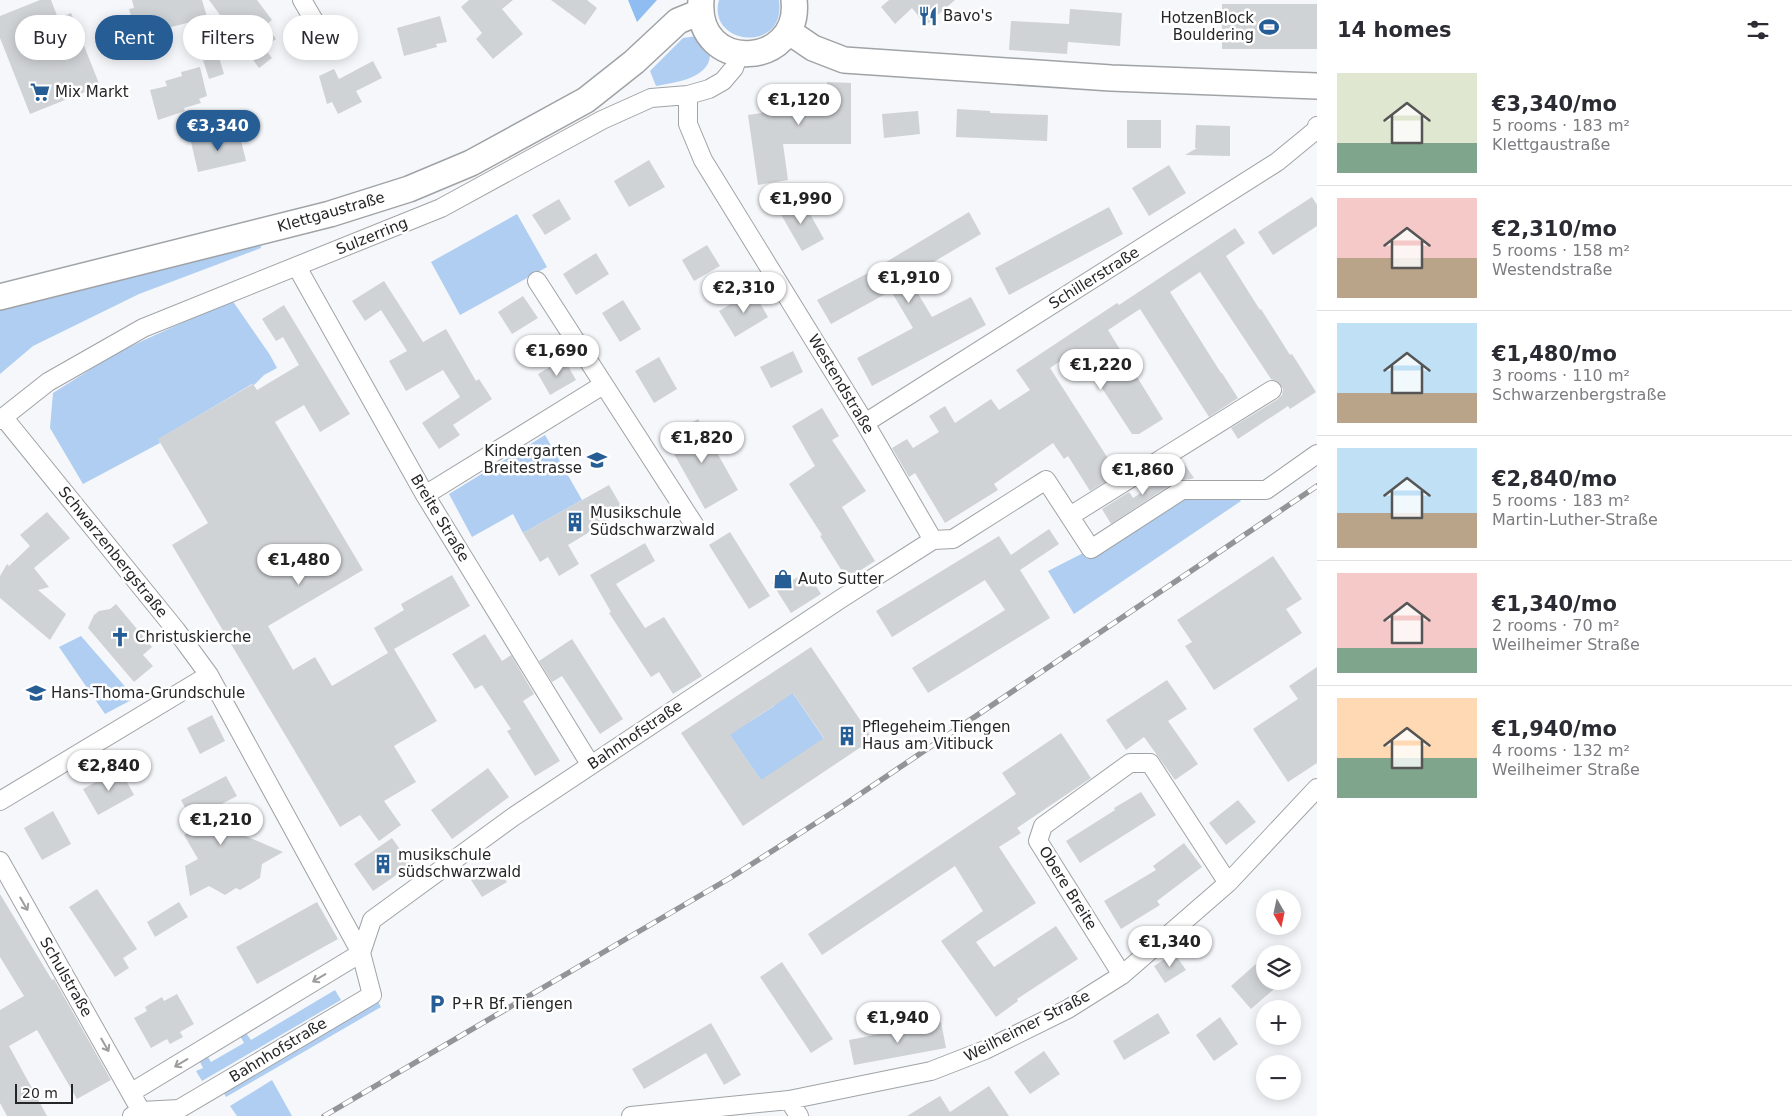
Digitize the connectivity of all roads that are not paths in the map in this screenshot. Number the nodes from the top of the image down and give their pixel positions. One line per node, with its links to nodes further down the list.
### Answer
1 (302, 0): 4 (street)
2 (794, 0): 5 (main road)
3 (701, 6): 6 (main road); 12 (main road, Klettgaustraße)
4 (311, 15)
5 (788, 31): 6 (main road); 7 (main road)
6 (739, 54): 8 (street, Sulzerring)
7 (1317, 86)
8 (688, 95): 10 (street, Sulzerring); 16 (street, Westendstraße)
9 (1317, 126): 16 (street, Schillerstraße)
10 (297, 267): 15 (street, Sulzerring); 18 (street, Breite Straße)
11 (537, 281): 13 (street)
12 (0, 297)
13 (603, 385): 18 (street); 20 (street)
14 (1272, 390): 19 (street)
15 (2, 419): 22 (street, Schwarzenbergstraße)
16 (866, 424): 21 (street, Westendstraße)
17 (1317, 454): 19 (street)
18 (425, 494): 23 (street, Breite Straße)
19 (1070, 516): 21 (street)
20 (695, 526)
21 (933, 540): 23 (street, Bahnhofstraße)
22 (209, 675): 25 (street); 28 (street, Schwarzenbergstraße)
23 (590, 764): 28 (street, Bahnhofstraße)
24 (1317, 788): 27 (street, Weilheimer Straße)
25 (0, 801)
26 (1, 867): 30 (street, Schulstraße, one-way to 30)
27 (1228, 883): 29 (street, Weilheimer Straße); 29 (street, Obere Breite)
28 (361, 953): 30 (street, one-way to 30); 32 (street, Bahnhofstraße)
29 (1122, 975): 31 (street, Weilheimer Straße)
30 (132, 1092): 32 (street, Bahnhofstraße)
31 (789, 1100): 33 (street, Weilheimer Straße); 34 (street)
32 (137, 1114)
33 (631, 1116)
34 (798, 1116)

